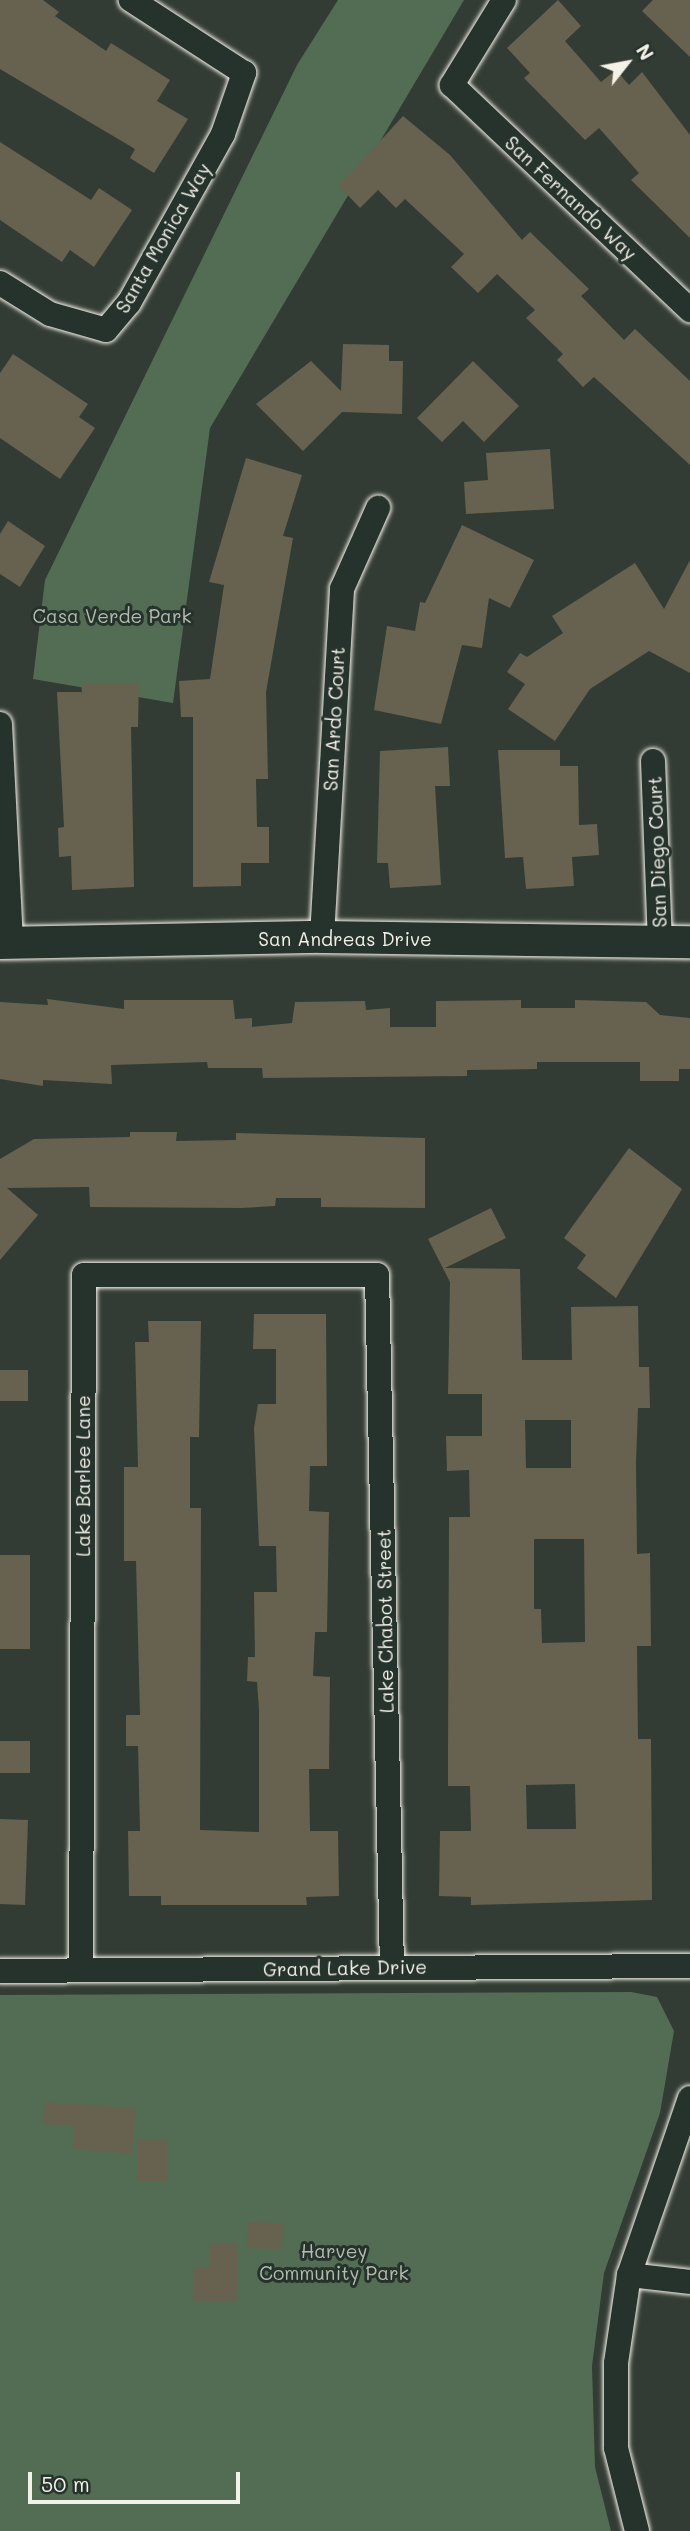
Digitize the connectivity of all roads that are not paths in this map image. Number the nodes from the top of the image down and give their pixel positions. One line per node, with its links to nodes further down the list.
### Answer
1 (131, 0): 3 (street, Santa Monica Way)
2 (504, 0): 4 (street, San Fernando Way)
3 (0, 284)
4 (690, 310)
5 (378, 508): 8 (street, San Ardo Court)
6 (0, 724): 10 (street)
7 (653, 761): 9 (street, San Diego Court)
8 (322, 937): 9 (street, San Andreas Drive); 10 (street, San Andreas Drive)
9 (675, 942)
10 (6, 943)
11 (377, 1275): 13 (street, Lake Chabot Street); 14 (street, Lake Barlee Lane)
12 (690, 1966): 13 (street, Grand Lake Drive)
13 (392, 1967): 14 (street, Grand Lake Drive)
14 (81, 1970): 15 (street, Grand Lake Drive)
15 (0, 1971)
16 (690, 2098): 17 (street)
17 (629, 2275): 18 (street); 19 (street)
18 (690, 2282)
19 (637, 2531)

